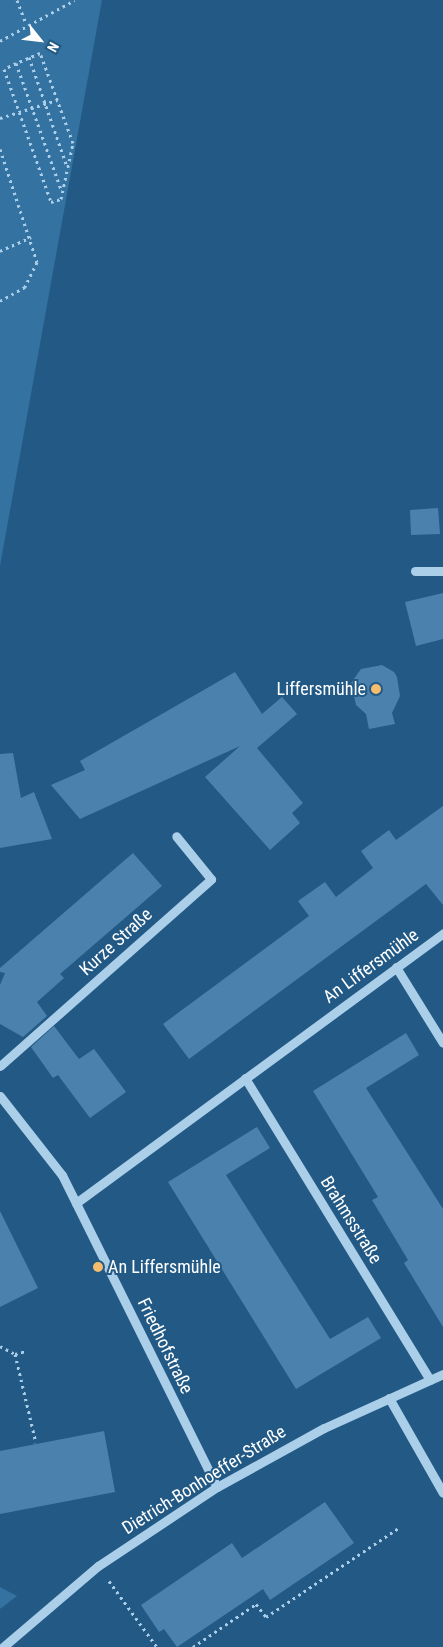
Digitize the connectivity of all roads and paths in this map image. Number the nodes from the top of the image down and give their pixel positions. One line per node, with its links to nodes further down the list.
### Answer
1 (17, 0): 3 (path)
2 (75, 0): 3 (path)
3 (26, 24): 4 (path)
4 (0, 40)
5 (28, 57): 6 (path); 7 (path); 8 (path)
6 (16, 63): 9 (path); 10 (path)
7 (57, 100): 8 (path); 13 (path)
8 (45, 104): 9 (path); 13 (path)
9 (32, 108): 10 (path); 14 (path)
10 (20, 112): 11 (path); 14 (path)
11 (0, 118)
12 (0, 149): 15 (path)
13 (68, 168): 14 (path)
14 (62, 192)
15 (31, 238): 16 (path); 17 (path)
16 (0, 251)
17 (0, 300)
18 (415, 571): 19 (street)
19 (443, 572)
20 (176, 836): 24 (street, Kurze Straße)
21 (443, 933): 22 (street, An Liffersmühle)
22 (396, 968): 23 (street); 25 (street, An Liffersmühle)
23 (443, 1043)
24 (0, 1066)
25 (245, 1078): 27 (street, An Liffersmühle); 32 (street, Brahmsstraße)
26 (0, 1096): 27 (street, Friedhofstraße)
27 (76, 1203): 35 (street, Friedhofstraße)
28 (0, 1346): 30 (path)
29 (26, 1350): 30 (path)
30 (15, 1354): 34 (path)
31 (443, 1374): 32 (street, Dietrich-Bonhoeffer-Straße)
32 (430, 1380): 33 (street, Dietrich-Bonhoeffer-Straße)
33 (389, 1398): 35 (street, Dietrich-Bonhoeffer-Straße); 36 (street)
34 (36, 1443)
35 (217, 1487): 38 (street, Dietrich-Bonhoeffer-Straße)
36 (443, 1493)
37 (400, 1527): 41 (path)
38 (98, 1566): 39 (street, Dietrich-Bonhoeffer-Straße); 40 (path)
39 (4, 1647)
40 (157, 1647)
41 (193, 1647)

